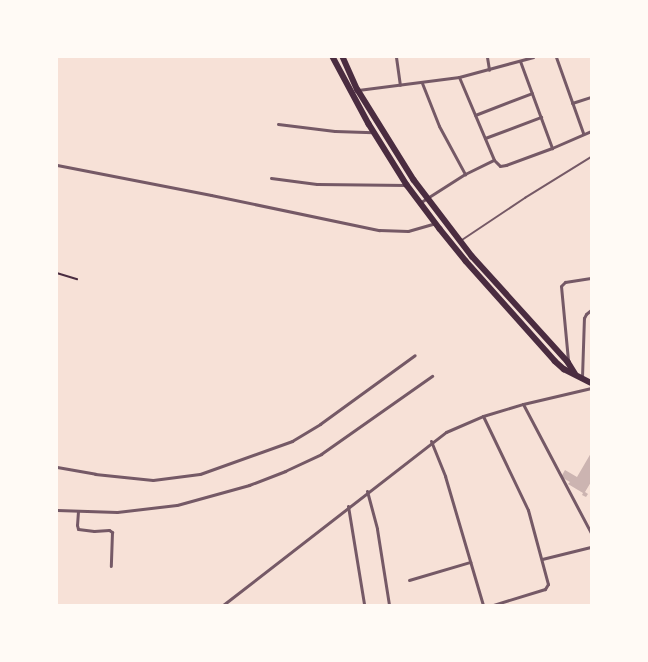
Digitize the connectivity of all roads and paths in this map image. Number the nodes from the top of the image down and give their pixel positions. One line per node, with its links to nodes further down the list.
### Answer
1 (334, 57): 20 (highway)
2 (343, 57): 12 (highway)
3 (396, 57): 11 (street)
4 (487, 57): 8 (street)
5 (533, 57): 7 (street)
6 (556, 57): 15 (street)
7 (520, 61): 8 (street); 13 (street)
8 (489, 70): 9 (street)
9 (459, 77): 10 (street); 16 (street)
10 (422, 83): 11 (street); 27 (street)
11 (400, 85): 12 (street)
12 (358, 90): 30 (highway)
13 (532, 94): 16 (street); 17 (street)
14 (591, 96): 15 (street)
15 (572, 103): 21 (street)
16 (475, 115): 22 (street)
17 (541, 116): 22 (street); 23 (street)
18 (278, 124): 20 (street)
19 (591, 130): 21 (street)
20 (373, 132): 29 (highway)
21 (584, 134): 23 (street)
22 (485, 138): 25 (street)
23 (552, 148): 25 (street)
24 (591, 157): 33 (lane)
25 (494, 160): 27 (street)
26 (57, 165): 32 (street)
27 (465, 174): 30 (street)
28 (271, 178): 29 (street)
29 (407, 185): 31 (highway)
30 (428, 197): 31 (street); 33 (highway)
31 (421, 202): 32 (highway)
32 (436, 223): 40 (highway)
33 (460, 241): 39 (highway)
34 (57, 273): 36 (path)
35 (591, 278): 39 (street)
36 (77, 279)
37 (591, 310): 42 (street)
38 (415, 355): 48 (street)
39 (568, 362): 40 (highway)
40 (575, 374): 42 (highway)
41 (432, 376): 52 (street)
42 (582, 377): 43 (highway)
43 (591, 383)
44 (591, 388): 45 (street)
45 (523, 404): 46 (street); 53 (street)
46 (483, 416): 47 (street); 55 (street)
47 (431, 442): 49 (street); 56 (street)
48 (57, 467)
49 (367, 492): 50 (street); 61 (street)
50 (348, 506): 59 (street); 60 (street)
51 (57, 510): 52 (street)
52 (78, 511): 57 (street)
53 (591, 533)
54 (591, 547): 55 (street)
55 (542, 559): 63 (street)
56 (470, 562): 58 (street); 62 (street)
57 (111, 566)
58 (409, 580)
59 (364, 604)
60 (223, 605)
61 (389, 605)
62 (483, 605)
63 (493, 605)

